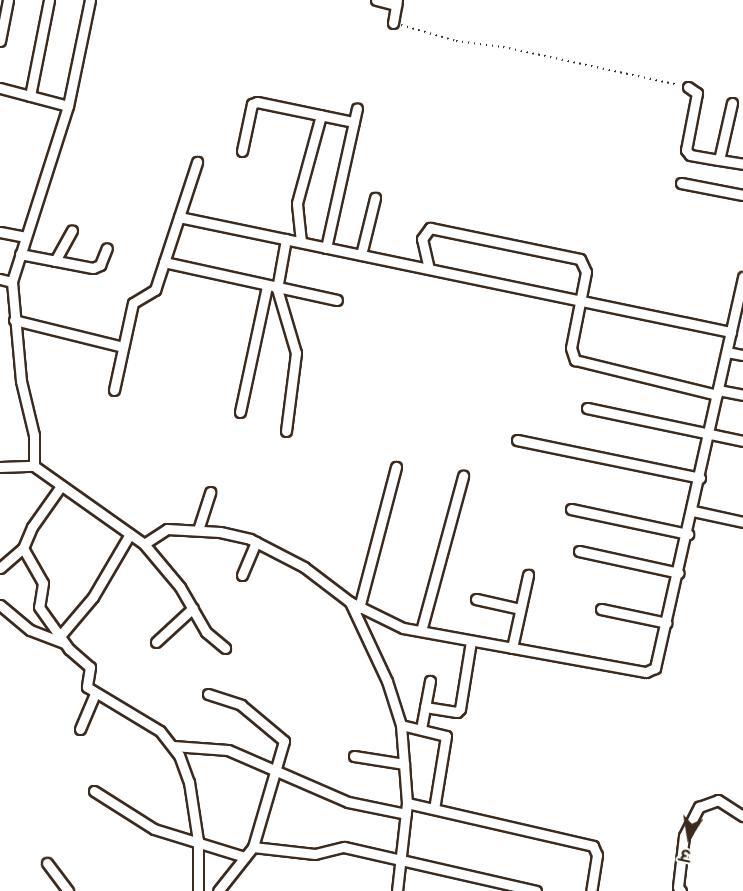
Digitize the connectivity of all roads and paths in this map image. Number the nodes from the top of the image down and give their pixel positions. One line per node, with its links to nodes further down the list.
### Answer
1 (8, 0): 7 (street)
2 (49, 0): 10 (street)
3 (90, 0): 12 (street)
4 (376, 0): 5 (street)
5 (396, 3): 6 (street)
6 (393, 23): 8 (path)
7 (0, 41)
8 (688, 87): 17 (street)
9 (0, 88): 10 (street)
10 (30, 96): 12 (street)
11 (732, 103): 17 (street)
12 (68, 106): 26 (street)
13 (357, 108): 15 (street)
14 (321, 115): 15 (street); 16 (street); 28 (street)
15 (354, 122): 30 (street)
16 (242, 151)
17 (719, 160): 19 (street)
18 (196, 162): 23 (street)
19 (743, 164)
20 (681, 183): 21 (street)
21 (743, 195)
22 (375, 198): 32 (street)
23 (178, 217): 27 (street); 34 (street)
24 (72, 230): 33 (street)
25 (0, 232): 26 (street)
26 (25, 237): 31 (street)
27 (286, 239): 28 (street); 40 (street)
28 (301, 242): 30 (street)
29 (107, 248): 33 (street)
30 (326, 248): 32 (street)
31 (20, 254): 33 (street); 38 (street)
32 (361, 255): 35 (street)
33 (55, 261)
34 (164, 262): 39 (street); 46 (street)
35 (429, 269): 41 (street); 41 (street)
36 (743, 277): 43 (street)
37 (0, 279): 38 (street)
38 (12, 282): 44 (street)
39 (267, 286): 40 (street); 53 (street)
40 (277, 288): 42 (street); 54 (street)
41 (580, 299): 45 (street); 50 (street)
42 (337, 300)
43 (739, 312): 45 (street)
44 (14, 320): 46 (street); 58 (street)
45 (731, 332): 47 (street)
46 (123, 347): 49 (street)
47 (727, 352): 48 (street); 50 (street)
48 (743, 355)
49 (114, 390)
50 (718, 392): 51 (street); 55 (street)
51 (743, 394)
52 (586, 408): 55 (street)
53 (240, 412)
54 (286, 431)
55 (709, 434): 57 (street); 62 (street)
56 (517, 440): 62 (street)
57 (743, 441)
58 (34, 466): 59 (street); 63 (street)
59 (0, 467)
60 (396, 467): 83 (street)
61 (463, 476): 87 (street)
62 (700, 478): 66 (street)
63 (61, 486): 69 (street); 73 (street)
64 (210, 492): 68 (street)
65 (571, 509): 70 (street)
66 (693, 512): 67 (street); 70 (street)
67 (743, 522)
68 (198, 530): 71 (street); 72 (street)
69 (130, 534): 72 (street); 88 (street)
70 (688, 534): 76 (street)
71 (256, 542): 77 (street); 80 (street)
72 (144, 544): 82 (street)
73 (23, 548): 75 (street); 88 (street)
74 (579, 551): 76 (street)
75 (0, 568)
76 (680, 573): 86 (street)
77 (242, 574)
78 (528, 575): 84 (street)
79 (476, 599): 84 (street)
80 (350, 602): 83 (street); 97 (street)
81 (0, 605): 88 (street)
82 (193, 608): 90 (street); 91 (street)
83 (359, 608): 87 (street)
84 (520, 609): 92 (street)
85 (601, 609): 86 (street)
86 (667, 623): 92 (street)
87 (421, 632): 89 (street)
88 (62, 639): 94 (street)
89 (471, 641): 92 (street); 96 (street)
90 (156, 642)
91 (225, 648)
92 (512, 648)
93 (430, 681): 96 (street)
94 (95, 693): 98 (street); 100 (street)
95 (208, 694): 103 (street)
96 (425, 707): 99 (street)
97 (401, 725): 99 (street); 102 (street)
98 (80, 729)
99 (421, 729): 106 (street)
100 (173, 746): 103 (street); 109 (street)
101 (354, 756): 102 (street)
102 (404, 764): 105 (street)
103 (277, 771): 107 (street); 110 (street)
104 (94, 791): 109 (street)
105 (407, 802): 106 (street); 107 (street)
106 (434, 809): 119 (street)
107 (406, 814): 112 (street)
108 (743, 816): 120 (street)
109 (198, 842): 111 (street); 115 (street)
110 (253, 847): 111 (street); 112 (street)
111 (245, 857): 116 (street)
112 (400, 858): 117 (street); 118 (street)
113 (47, 863): 114 (street)
114 (68, 891)
115 (198, 891)
116 (218, 891)
117 (397, 891)
118 (536, 891)
119 (591, 891)
120 (681, 891)

